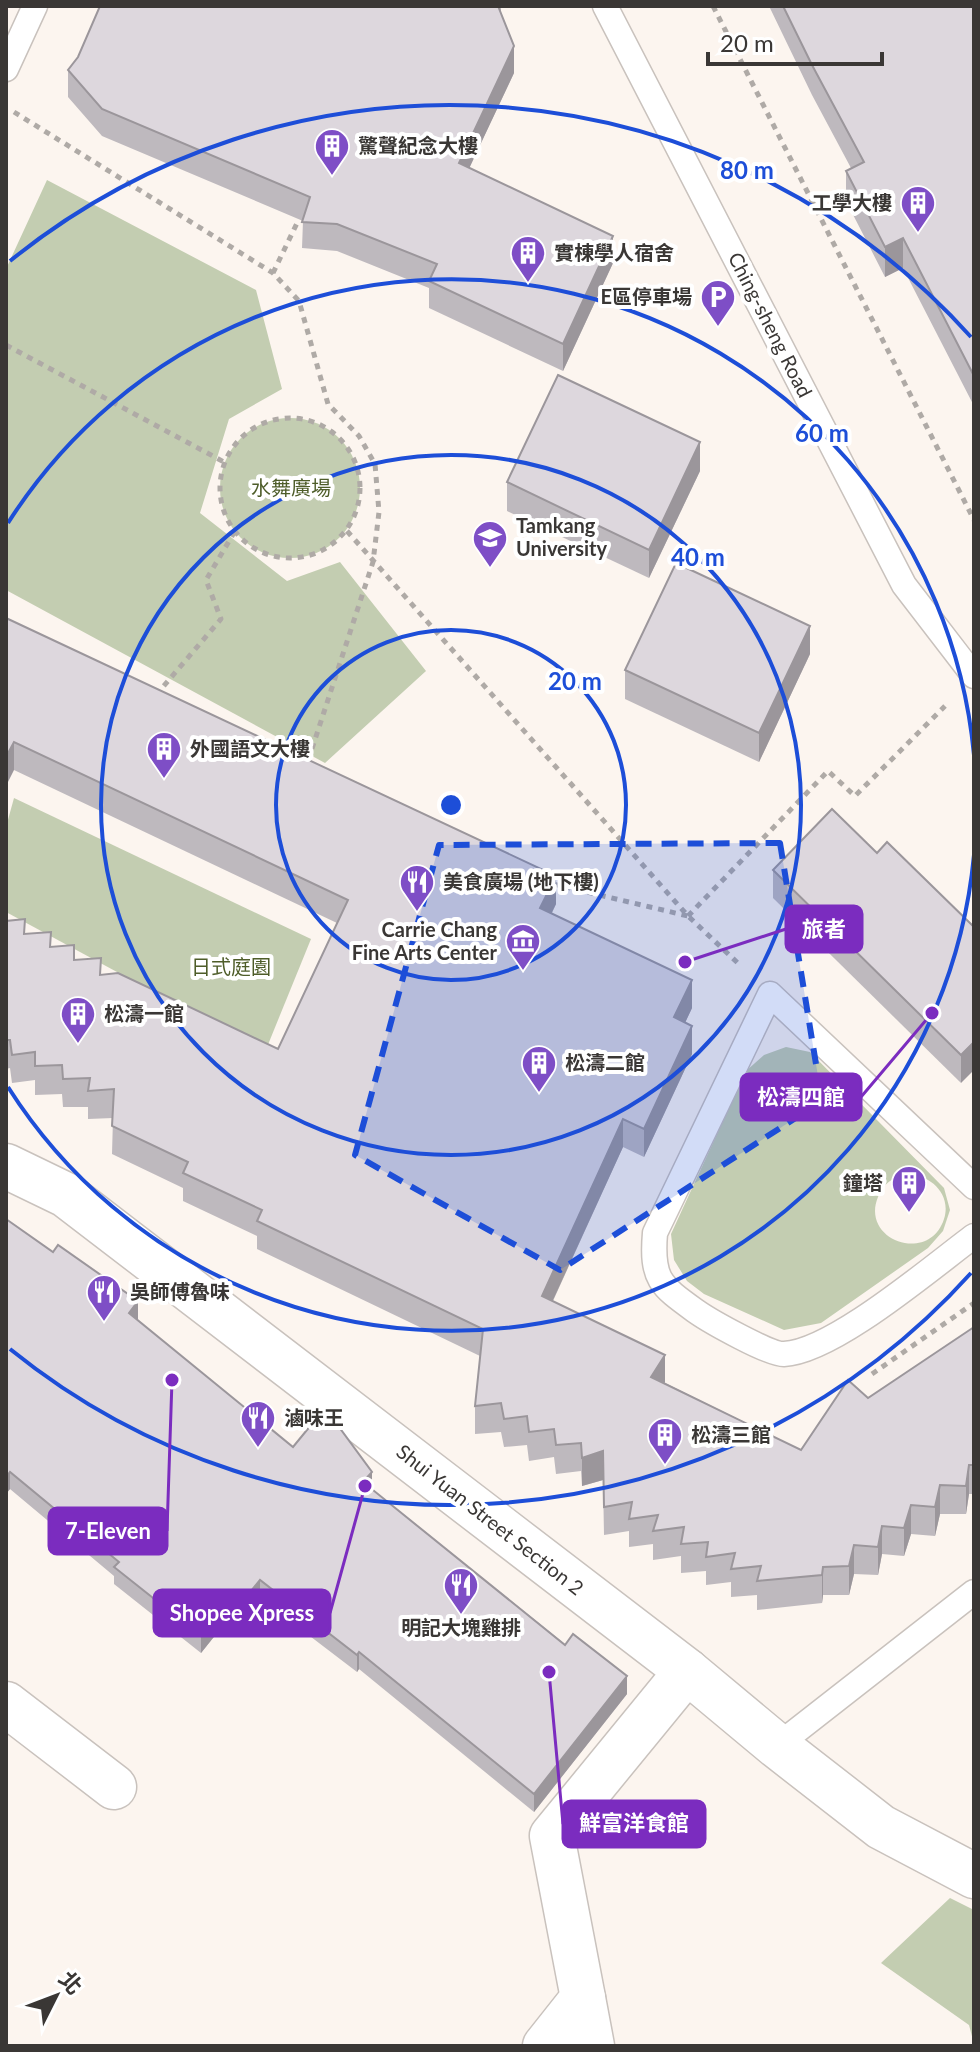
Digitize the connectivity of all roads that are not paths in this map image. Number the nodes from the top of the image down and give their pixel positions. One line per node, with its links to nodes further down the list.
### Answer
1 (605, 6): 4 (lane, Ching-sheng Road)
2 (32, 7): 3 (lane)
3 (6, 69)
4 (974, 676)
5 (6, 1166): 9 (street, Shui Yuan Street Section 2)
6 (974, 1187): 7 (lane)
7 (974, 1236)
8 (974, 1592): 11 (lane)
9 (687, 1671): 11 (street, Shui Yuan Street Section 2); 14 (street)
10 (6, 1704): 12 (street)
11 (777, 1746): 13 (street, Shui Yuan Street Section 2)
12 (114, 1787)
13 (974, 1876)
14 (583, 1998): 15 (street); 16 (street)
15 (545, 2046)
16 (592, 2046)

